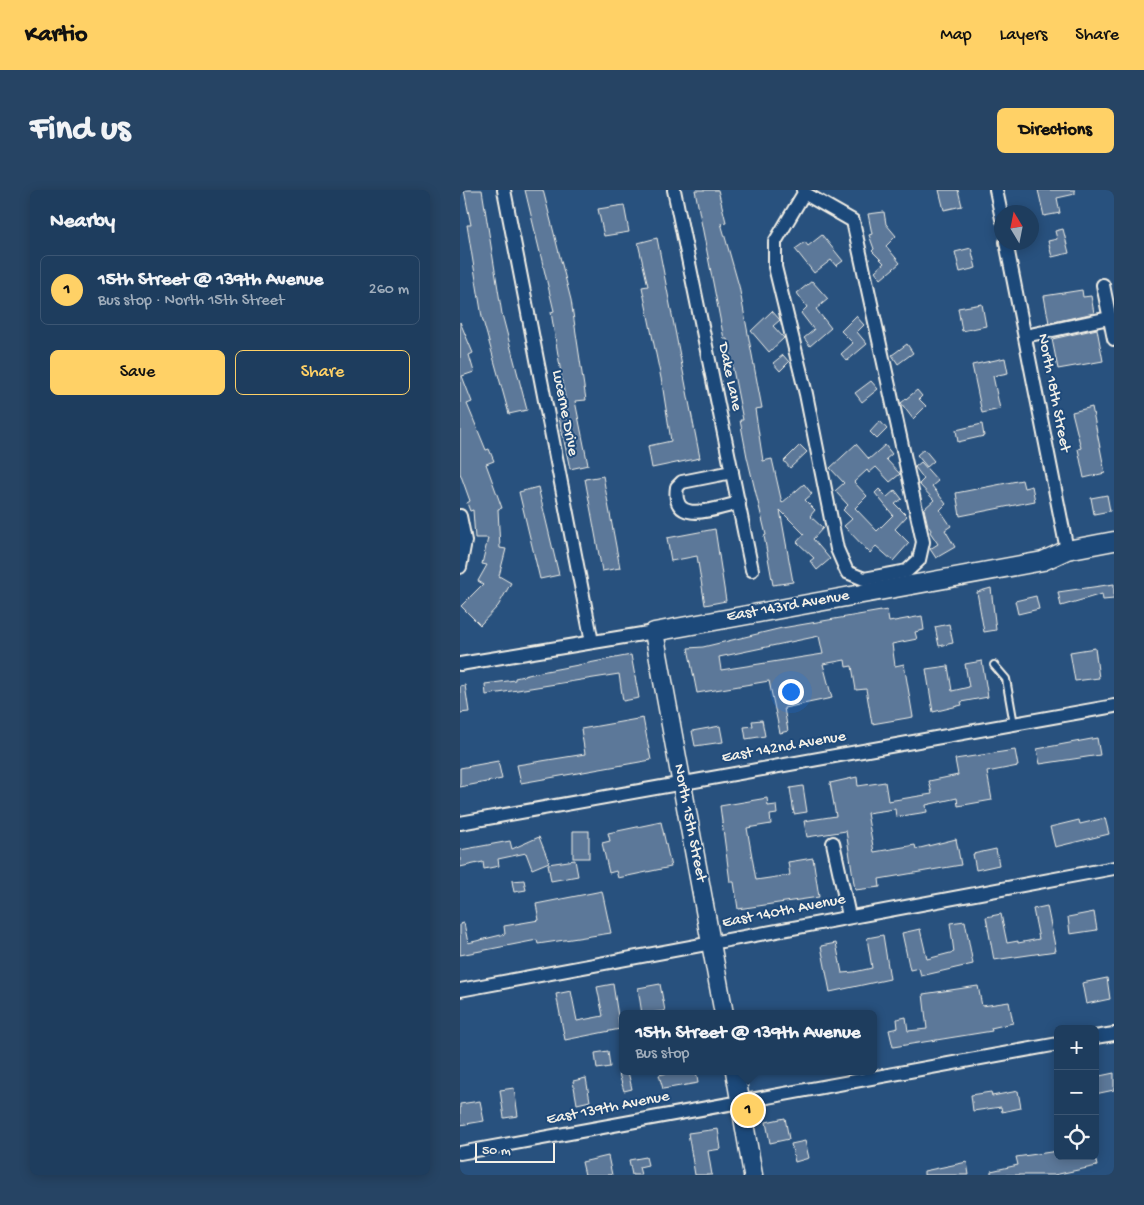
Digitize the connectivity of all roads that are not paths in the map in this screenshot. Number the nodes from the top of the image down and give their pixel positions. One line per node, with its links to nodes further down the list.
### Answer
1 (504, 190): 19 (street, Lucerne Drive)
2 (674, 190): 11 (street, Dake Lane)
3 (996, 190): 5 (street)
4 (804, 192): 4 (street)
5 (999, 205)
6 (1008, 250): 9 (street, North 18th Street)
7 (1103, 284): 8 (street)
8 (1109, 318): 9 (street); 10 (street)
9 (1025, 336): 15 (street, North 18th Street)
10 (1114, 339)
11 (732, 472): 12 (street, Dake Lane); 12 (street)
12 (738, 503): 17 (street, Dake Lane)
13 (460, 516): 16 (street)
14 (1114, 541): 15 (street, East 143rd Avenue)
15 (1067, 550): 18 (street, East 143rd Avenue)
16 (460, 567)
17 (752, 570)
18 (654, 632): 19 (street, East 143rd Avenue); 24 (street, North 15th Street)
19 (592, 642): 20 (street, East 143rd Avenue)
20 (460, 664)
21 (994, 665): 23 (lane)
22 (1114, 706): 23 (street, East 142nd Avenue)
23 (1014, 724): 24 (street, East 142nd Avenue)
24 (682, 783): 25 (street, East 142nd Avenue); 29 (street, North 15th Street)
25 (460, 823)
26 (833, 843): 28 (street)
27 (1114, 868): 28 (street, East 140th Avenue)
28 (849, 916): 29 (street, East 140th Avenue)
29 (711, 943): 30 (street, East 140th Avenue); 31 (street, North 15th Street)
30 (460, 990)
31 (723, 1010)
32 (1114, 1034): 33 (street)
33 (1099, 1036)
34 (1054, 1045): 36 (street, East 139th Avenue)
35 (736, 1075): 36 (street)
36 (740, 1100): 37 (street, East 139th Avenue); 38 (street)
37 (460, 1153)
38 (753, 1175)

